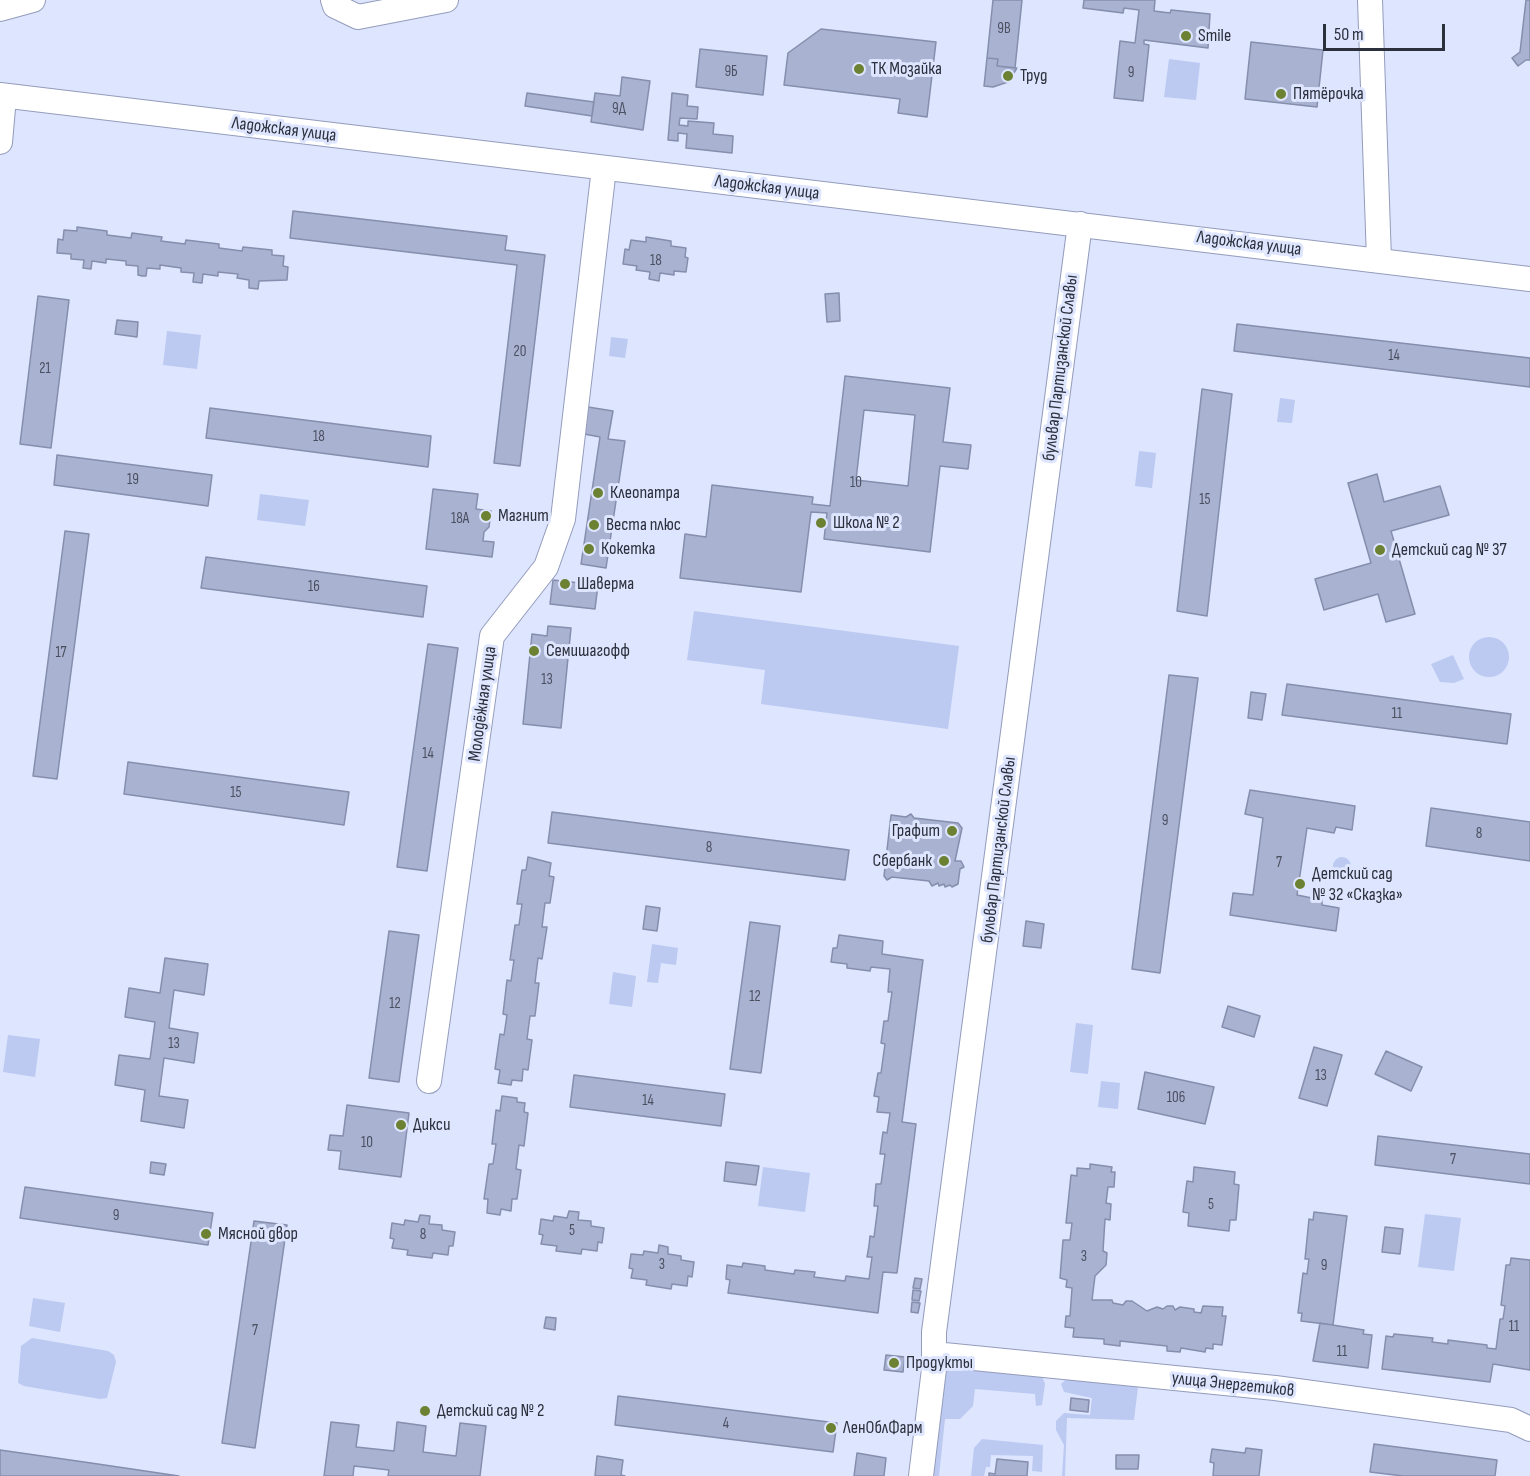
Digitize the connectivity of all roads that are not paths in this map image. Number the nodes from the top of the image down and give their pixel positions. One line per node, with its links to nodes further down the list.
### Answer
1 (33, 0): 5 (street)
2 (333, 0): 3 (street)
3 (446, 0)
4 (1370, 0): 10 (street)
5 (0, 9)
6 (2, 96): 7 (street); 8 (street, Ладожская улица)
7 (0, 142)
8 (604, 168): 9 (street, Ладожская улица); 12 (street, Молодёжная улица)
9 (1080, 224): 10 (street, Ладожская улица); 13 (street, бульвар Партизанской Славы)
10 (1379, 260): 11 (street, Ладожская улица)
11 (1530, 279)
12 (429, 1080)
13 (934, 1354): 14 (street, улица Энергетиков); 15 (street, бульвар Партизанской Славы)
14 (1520, 1425)
15 (921, 1476)

